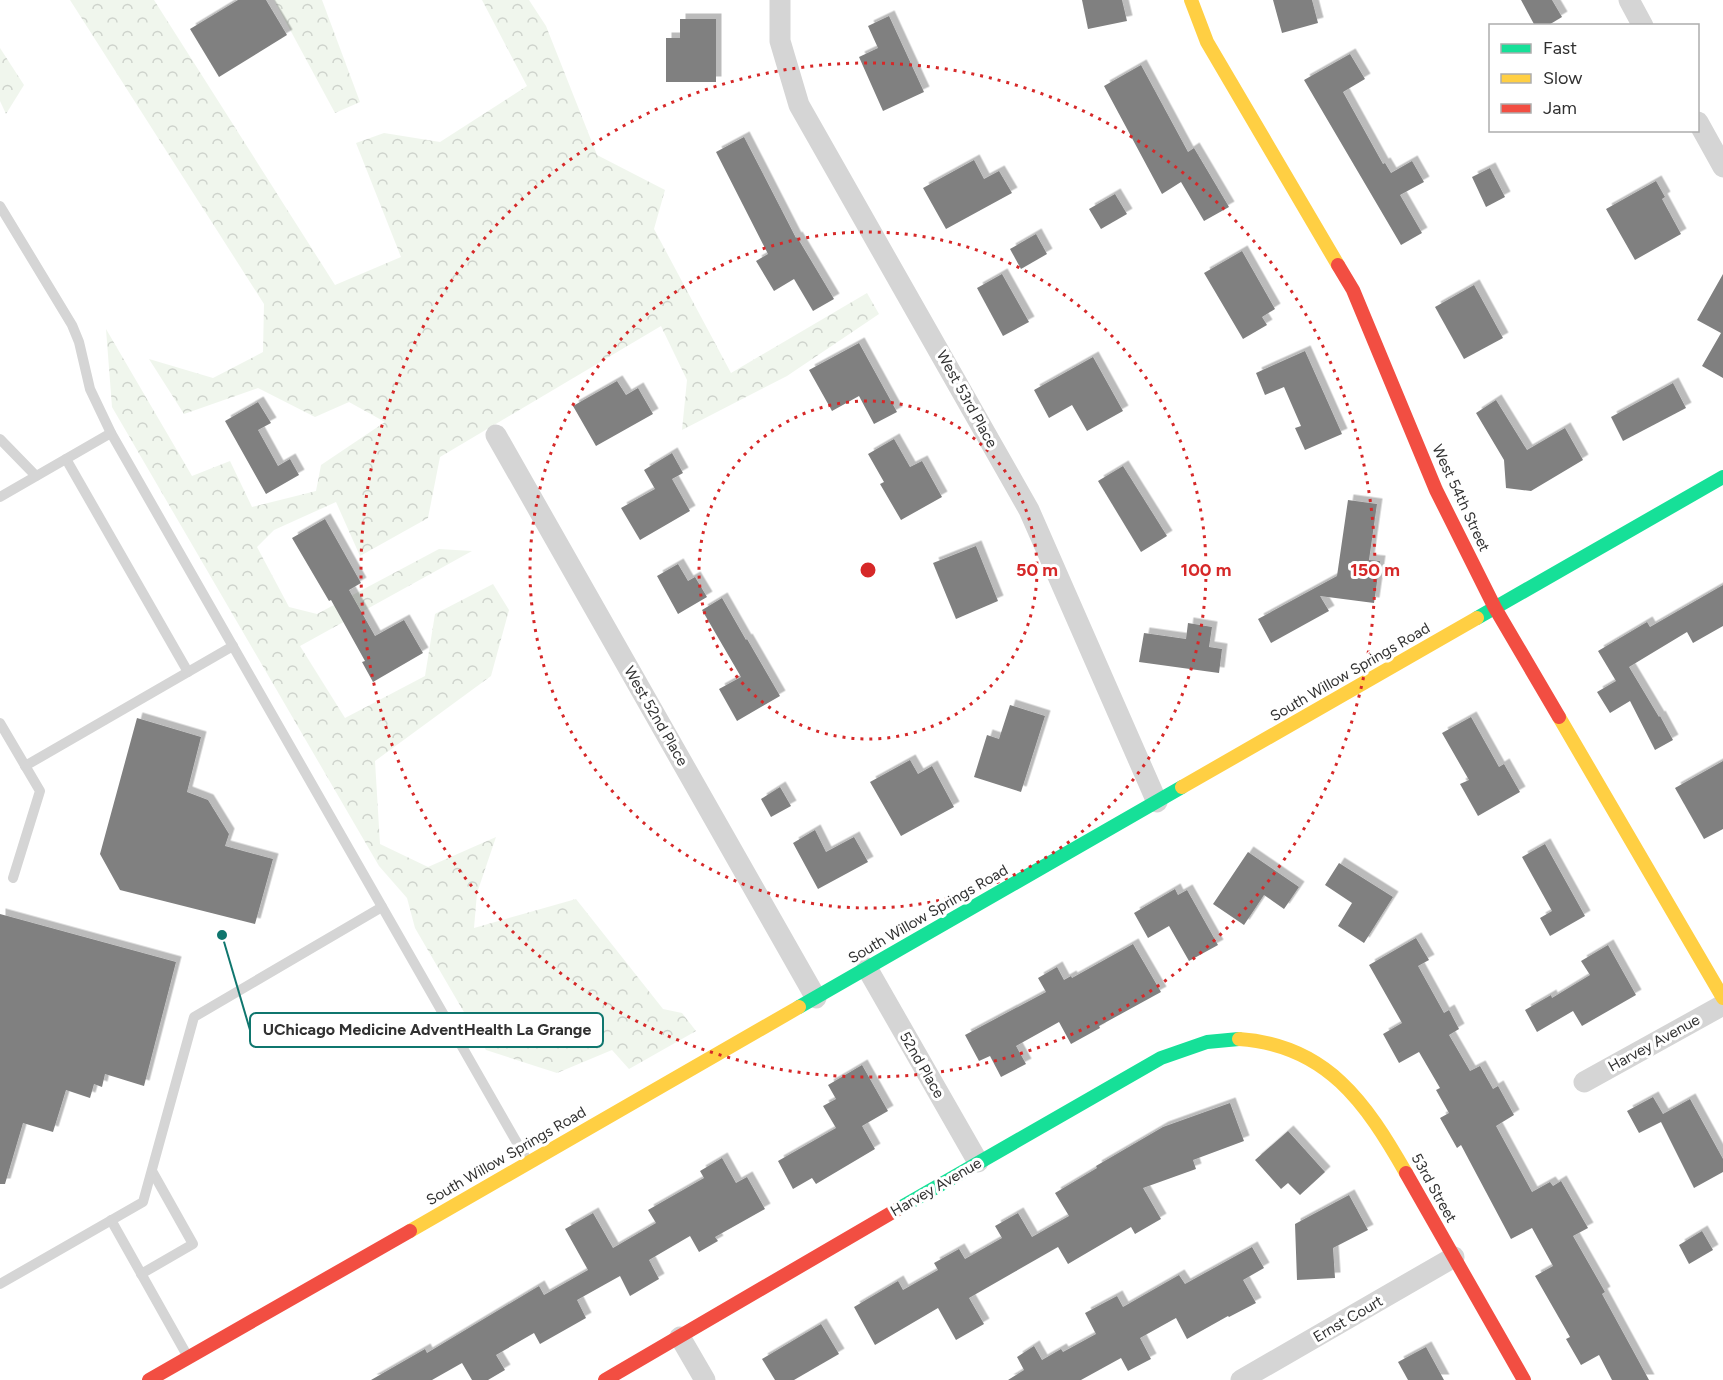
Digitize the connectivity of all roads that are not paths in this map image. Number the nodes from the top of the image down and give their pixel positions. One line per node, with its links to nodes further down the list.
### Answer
1 (780, 0): 20 (street, West 53rd Place)
2 (1191, 0): 15 (street, West 54th Street)
3 (1629, 0): 4 (street)
4 (1642, 24)
5 (1699, 124): 6 (street)
6 (1723, 167)
7 (0, 206): 8 (lane)
8 (111, 434): 11 (lane); 16 (lane)
9 (495, 435): 24 (street, West 52nd Place)
10 (0, 439): 12 (lane)
11 (66, 459): 12 (lane); 17 (lane)
12 (36, 476): 14 (lane)
13 (1723, 477): 15 (street, South Willow Springs Road)
14 (0, 497)
15 (1495, 608): 20 (street, South Willow Springs Road); 25 (street, West 54th Street)
16 (233, 646): 17 (lane); 22 (lane)
17 (188, 672): 19 (lane)
18 (0, 723): 19 (lane)
19 (25, 766): 21 (lane)
20 (1156, 802): 23 (street, South Willow Springs Road)
21 (13, 878)
22 (382, 907): 29 (lane); 31 (lane)
23 (867, 968): 24 (street, South Willow Springs Road); 30 (street, 52nd Place)
24 (816, 998): 29 (street, South Willow Springs Road)
25 (1723, 998)
26 (1723, 1005): 28 (street, Harvey Avenue)
27 (1281, 1045): 30 (street, Harvey Avenue); 33 (street, 53rd Street)
28 (1584, 1082)
29 (528, 1162): 37 (street, South Willow Springs Road)
30 (978, 1162): 36 (street, Harvey Avenue)
31 (152, 1171): 32 (lane); 34 (lane)
32 (111, 1220): 34 (lane); 35 (lane)
33 (1454, 1257): 41 (street, Ernst Court); 42 (street, 53rd Street)
34 (141, 1274): 37 (lane)
35 (0, 1284)
36 (680, 1337): 39 (street, Harvey Avenue); 40 (street)
37 (188, 1358): 38 (street, South Willow Springs Road)
38 (149, 1380)
39 (605, 1380)
40 (705, 1380)
41 (1241, 1380)
42 (1524, 1380)

